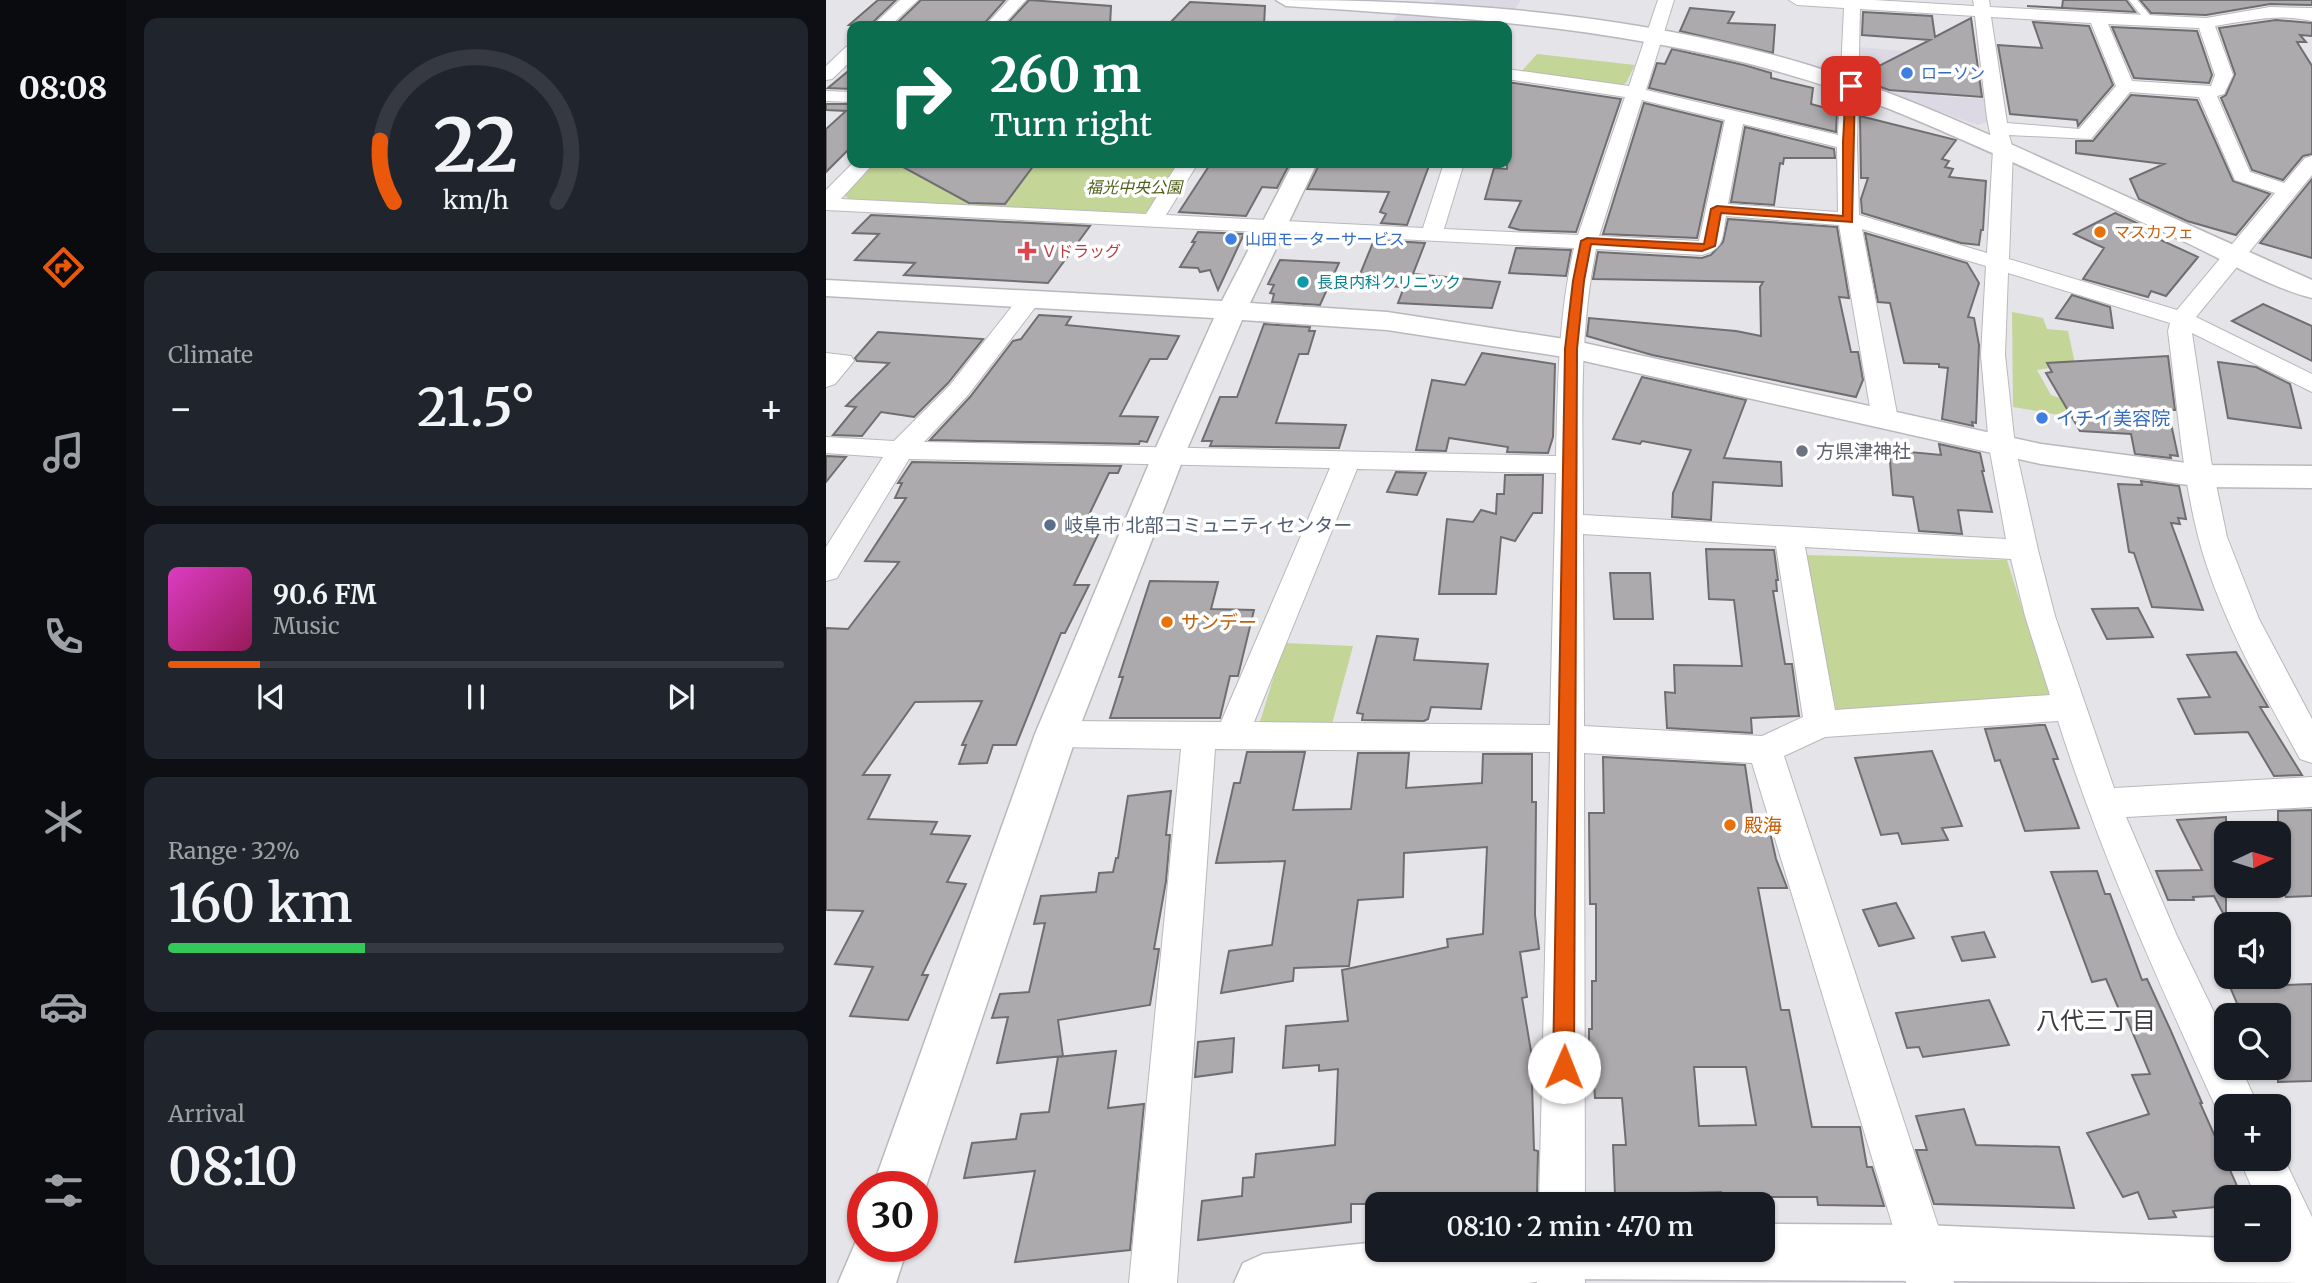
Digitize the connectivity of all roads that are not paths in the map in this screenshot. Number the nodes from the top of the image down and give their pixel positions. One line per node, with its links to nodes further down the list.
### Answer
1 (910, 0): 13 (street)
2 (1018, 0): 14 (street)
3 (1286, 0): 10 (street)
4 (1666, 0): 17 (street)
5 (1797, 0): 7 (street)
6 (2133, 0): 15 (lane)
7 (1852, 2): 8 (street); 21 (street)
8 (1982, 6): 12 (street); 28 (street)
9 (2268, 6): 11 (street); 16 (street)
10 (1379, 11): 17 (street)
11 (2312, 16)
12 (2098, 19): 15 (street); 22 (street)
13 (886, 21)
14 (998, 21)
15 (2151, 22): 16 (street)
16 (2206, 23): 23 (street)
17 (1655, 35): 21 (street); 24 (street)
18 (847, 56): 19 (street)
19 (826, 75)
20 (1512, 75): 24 (street)
21 (1851, 86): 28 (street); 29 (street)
22 (2125, 86): 23 (street); 28 (street)
23 (2206, 92): 35 (street)
24 (1636, 93): 27 (street); 42 (street)
25 (826, 96): 26 (street)
26 (847, 97)
27 (1735, 116): 29 (street); 37 (street)
28 (2000, 138): 43 (street); 44 (street)
29 (1847, 142): 39 (street)
30 (2312, 162): 35 (street)
31 (859, 168): 36 (street)
32 (1185, 168): 38 (street)
33 (1302, 168): 40 (street)
34 (1452, 168): 41 (street)
35 (2286, 190): 43 (street)
36 (826, 203): 38 (street)
37 (1717, 209): 39 (street); 42 (street)
38 (1153, 219): 40 (street)
39 (1849, 219): 44 (street); 54 (street)
40 (1273, 225): 41 (street); 48 (street)
41 (1432, 233): 42 (street)
42 (1587, 241): 50 (street)
43 (2234, 255): 46 (street); 49 (street)
44 (1995, 262): 49 (street); 56 (street)
45 (826, 288): 47 (street)
46 (2312, 290)
47 (1029, 300): 48 (street); 57 (street)
48 (1232, 310): 50 (street); 58 (street)
49 (2182, 319): 53 (street); 61 (street)
50 (1571, 349): 54 (street); 60 (street)
51 (826, 360): 52 (street)
52 (826, 379)
53 (2312, 384)
54 (1885, 419): 56 (street)
55 (826, 445): 57 (street)
56 (2002, 446): 61 (street); 65 (street)
57 (901, 450): 58 (street); 66 (street)
58 (1169, 454): 59 (street); 69 (street)
59 (1348, 459): 60 (street); 70 (street)
60 (1572, 465): 63 (street)
61 (2202, 476): 62 (street); 72 (street)
62 (2312, 477)
63 (1570, 524): 64 (street); 71 (street)
64 (1789, 537): 65 (street); 68 (street)
65 (2023, 550): 67 (street)
66 (826, 571)
67 (2070, 707): 68 (street); 75 (street)
68 (1821, 724): 73 (street)
69 (1056, 734): 70 (street); 77 (street)
70 (1215, 735): 71 (street); 86 (street)
71 (1568, 738): 73 (street); 79 (street)
72 (2312, 749)
73 (1765, 750): 83 (street)
74 (2312, 792): 75 (street)
75 (2102, 803): 76 (street)
76 (2231, 1094)
77 (905, 1171)
78 (2267, 1171): 84 (street)
79 (1562, 1192)
80 (1775, 1259): 83 (street)
81 (874, 1262): 85 (street)
82 (1437, 1262): 87 (street)
83 (1927, 1268): 84 (street)
84 (2312, 1270)
85 (867, 1283)
86 (1153, 1283)
87 (1263, 1283)

